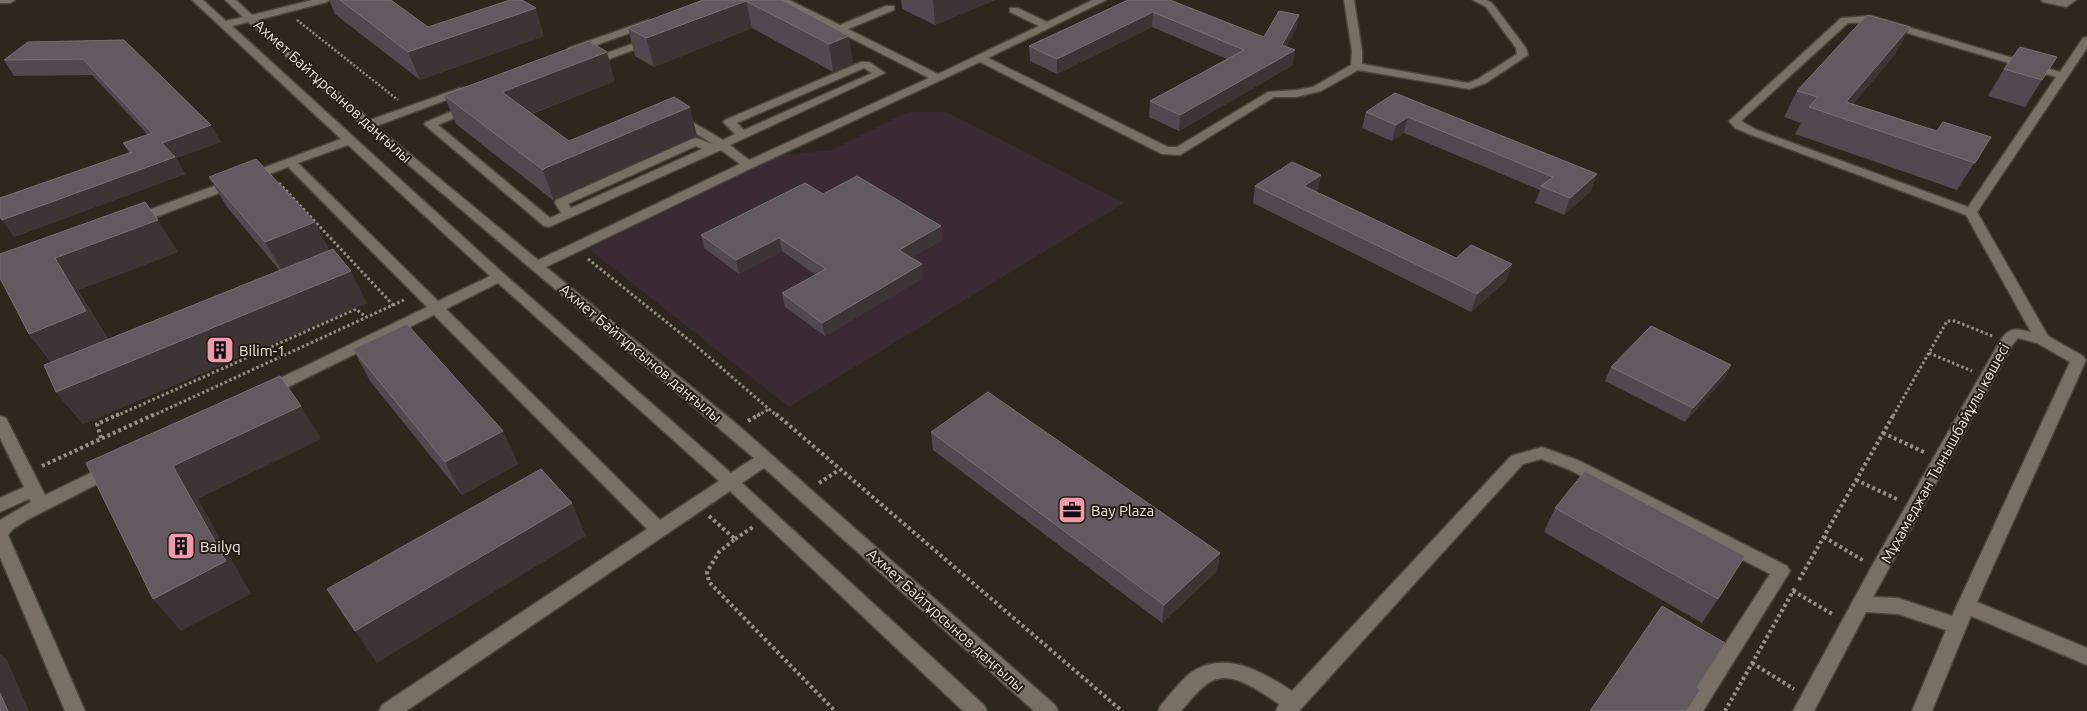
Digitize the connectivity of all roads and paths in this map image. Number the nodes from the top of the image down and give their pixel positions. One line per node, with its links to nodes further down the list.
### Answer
1 (0, 0): 2 (street)
2 (10, 0)
3 (196, 0): 17 (street, Ахмет Байтұрсынов даңғылы)
4 (230, 0): 15 (street, Ахмет Байтұрсынов даңғылы)
5 (324, 0): 13 (street)
6 (781, 0): 19 (street)
7 (1101, 0): 18 (street)
8 (1349, 0): 26 (street)
9 (1478, 0): 26 (street)
10 (2046, 0): 11 (street)
11 (2071, 0)
12 (890, 8): 19 (street)
13 (284, 9): 15 (street); 32 (path)
14 (1014, 10): 18 (street)
15 (250, 18): 17 (street); 34 (street, Ахмет Байтұрсынов даңғылы)
16 (659, 19): 22 (street)
17 (224, 25): 36 (street, Ахмет Байтұрсынов даңғылы)
18 (1048, 26): 24 (street)
19 (840, 29): 29 (street)
20 (660, 36): 27 (street)
21 (2087, 40): 28 (street)
22 (560, 55)
23 (850, 56): 25 (street)
24 (980, 58): 26 (street); 29 (street)
25 (865, 64): 35 (street); 35 (street)
26 (1356, 66)
27 (578, 67)
28 (2063, 76): 41 (street); 41 (street)
29 (938, 78): 39 (street)
30 (476, 85): 32 (street)
31 (486, 101): 37 (street)
32 (410, 109): 34 (street)
33 (666, 110): 37 (street)
34 (368, 124): 44 (street, Ахмет Байтұрсынов даңғылы)
35 (742, 135): 37 (street)
36 (349, 140): 38 (street); 45 (street, Ахмет Байтұрсынов даңғылы)
37 (715, 146): 39 (street)
38 (290, 162): 40 (street); 46 (street)
39 (748, 165): 43 (street)
40 (267, 171): 42 (street); 47 (path)
41 (1971, 212): 51 (street)
42 (120, 225)
43 (575, 249): 44 (street); 62 (path)
44 (537, 266): 60 (street, Ахмет Байтұрсынов даңғылы)
45 (499, 277): 48 (street); 65 (street, Ахмет Байтұрсынов даңғылы)
46 (421, 292): 47 (path); 48 (street)
47 (393, 305): 49 (path); 50 (path)
48 (436, 307): 50 (street); 71 (street)
49 (366, 317): 58 (path); 58 (path)
50 (408, 320): 55 (street)
51 (2042, 339): 52 (street, Мұхамеджан Тынышбайұлы көшесі); 77 (street, Мұхамеджан Тынышбайұлы көшесі)
52 (2007, 341): 53 (path); 54 (street, Мұхамеджан Тынышбайұлы көшесі)
53 (1929, 353): 54 (path); 57 (path)
54 (1986, 377): 59 (street, Мұхамеджан Тынышбайұлы көшесі)
55 (257, 396)
56 (0, 422): 63 (street)
57 (1884, 433): 59 (path); 64 (path)
58 (101, 438): 63 (path)
59 (1940, 459): 70 (street, Мұхамеджан Тынышбайұлы көшесі)
60 (765, 460): 65 (street); 66 (street, Ахмет Байтұрсынов даңғылы)
61 (126, 462): 67 (street)
62 (840, 470): 66 (path); 89 (path)
63 (24, 474): 67 (street)
64 (1856, 480): 70 (path); 73 (path)
65 (730, 481): 68 (street); 87 (street, Ахмет Байтұрсынов даңғылы)
66 (805, 493): 88 (street, Ахмет Байтұрсынов даңғылы)
67 (37, 497): 69 (street); 72 (street)
68 (695, 504): 71 (street); 86 (path)
69 (0, 505)
70 (1914, 507): 74 (street, Мұхамеджан Тынышбайұлы көшесі)
71 (660, 530): 85 (street)
72 (0, 534): 84 (street)
73 (1824, 537): 74 (path); 75 (path)
74 (1879, 569): 76 (street, Мұхамеджан Тынышбайұлы көшесі)
75 (1793, 591): 78 (path); 81 (path)
76 (1862, 604): 78 (street, Мұхамеджан Тынышбайұлы көшесі); 79 (street)
77 (1968, 606): 79 (street, Мұхамеджан Тынышбайұлы көшесі); 80 (street)
78 (1850, 624): 82 (street, Мұхамеджан Тынышбайұлы көшесі)
79 (1957, 626): 93 (street, Мұхамеджан Тынышбайұлы көшесі)
80 (2087, 657)
81 (1752, 663): 82 (path); 92 (path)
82 (1806, 704)
83 (1290, 707): 90 (street); 91 (street)
84 (75, 711)
85 (389, 711)
86 (835, 711)
87 (977, 711)
88 (1048, 711)
89 (1122, 711)
90 (1168, 711)
91 (1692, 711)
92 (1725, 711)
93 (1922, 711)

